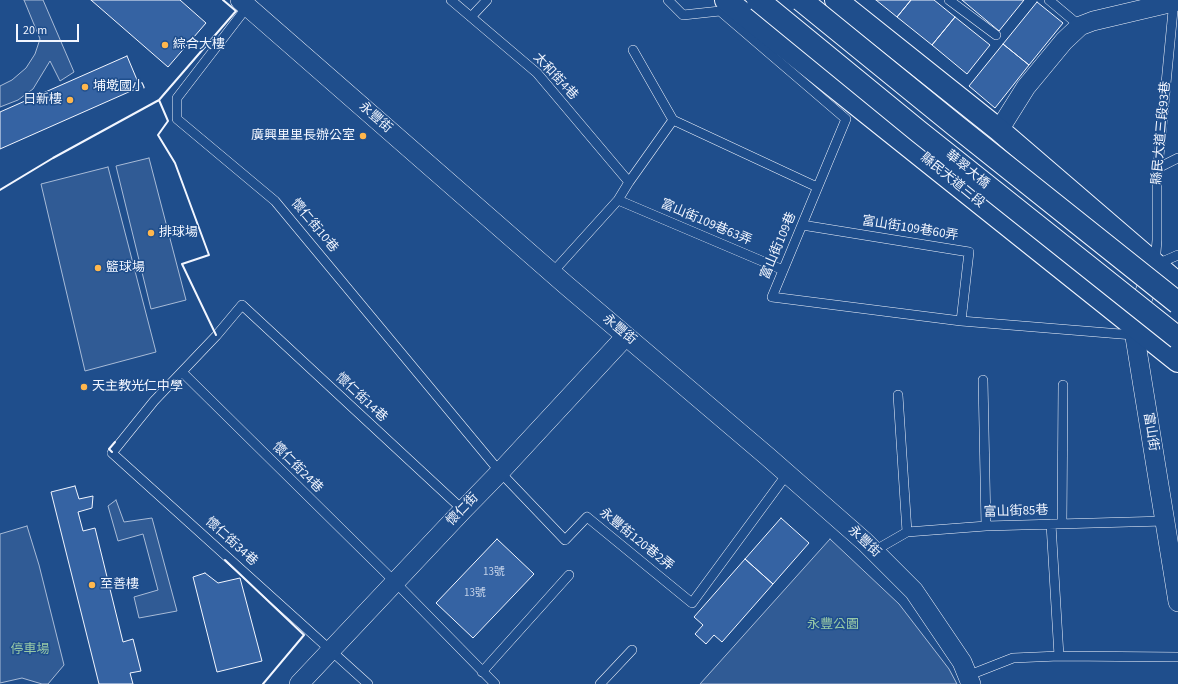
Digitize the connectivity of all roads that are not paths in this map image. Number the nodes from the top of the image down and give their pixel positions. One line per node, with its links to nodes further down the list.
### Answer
1 (451, 0): 12 (lane, 太和街4巷)
2 (487, 0): 12 (lane)
3 (668, 0): 21 (lane, 富山街109巷)
4 (726, 0): 31 (main road, 縣民大道三段)
5 (758, 0): 33 (main road, 華翠大橋, bridge)
6 (801, 0): 29 (main road, bridge)
7 (836, 0): 17 (main road)
8 (949, 0): 14 (lane)
9 (1048, 0): 13 (lane)
10 (1175, 1): 13 (street); 19 (lane, 縣民大道三段93巷)
11 (243, 3): 27 (street, 永豐街); 39 (lane, 懷仁街10巷)
12 (471, 17): 20 (lane, 太和街4巷)
13 (1080, 26): 17 (street)
14 (996, 35)
15 (633, 50): 16 (lane)
16 (673, 120): 20 (lane); 21 (lane)
17 (999, 130): 25 (main road)
18 (1178, 158): 19 (lane)
19 (1158, 168): 25 (lane, 縣民大道三段93巷)
20 (629, 182): 22 (lane)
21 (817, 187): 23 (lane, 富山街109巷)
22 (618, 200): 26 (lane, 富山街109巷63弄); 27 (lane)
23 (802, 225): 26 (lane, 富山街109巷); 30 (lane, 富山街109巷60弄)
24 (1178, 255): 25 (lane)
25 (1155, 265): 28 (main road); 31 (street, 富山街)
26 (783, 270): 30 (lane, 富山街109巷)
27 (552, 273): 32 (street, 永豐街)
28 (1178, 284)
29 (1178, 302)
30 (961, 321): 31 (lane, 富山街109巷)
31 (1133, 330): 34 (main road, 縣民大道三段); 42 (street, 富山街)
32 (626, 336): 39 (street, 懷仁街); 40 (street, 永豐街)
33 (1178, 338)
34 (1178, 361)
35 (182, 372): 41 (lane, 懷仁街14巷); 50 (lane, 懷仁街24巷); 52 (lane, 懷仁街34巷)
36 (983, 380): 45 (lane)
37 (1063, 385): 44 (lane)
38 (898, 395): 46 (lane)
39 (500, 472): 40 (lane, 永豐街120巷2弄); 41 (street, 懷仁街)
40 (787, 474): 47 (street, 永豐街)
41 (463, 510): 50 (street, 懷仁街)
42 (1165, 521): 44 (lane, 富山街85巷); 48 (street, 富山街)
43 (1052, 524): 44 (lane, 富山街85巷); 45 (lane, 富山街85巷); 54 (lane)
44 (1062, 524)
45 (986, 526): 46 (lane, 富山街85巷)
46 (907, 532): 47 (lane, 富山街85巷)
47 (874, 551): 57 (street, 永豐街)
48 (1174, 552): 51 (street, 富山街)
49 (569, 575): 56 (lane)
50 (395, 582): 52 (street, 懷仁街); 56 (lane, 懷仁街24巷)
51 (1178, 602)
52 (331, 650): 58 (street, 懷仁街); 59 (lane, 懷仁街34巷)
53 (632, 650): 61 (lane)
54 (1059, 656): 55 (lane); 57 (lane)
55 (1178, 657)
56 (482, 672): 60 (lane, 懷仁街24巷)
57 (969, 680)
58 (299, 684)
59 (368, 684)
60 (495, 684)
61 (600, 684)

